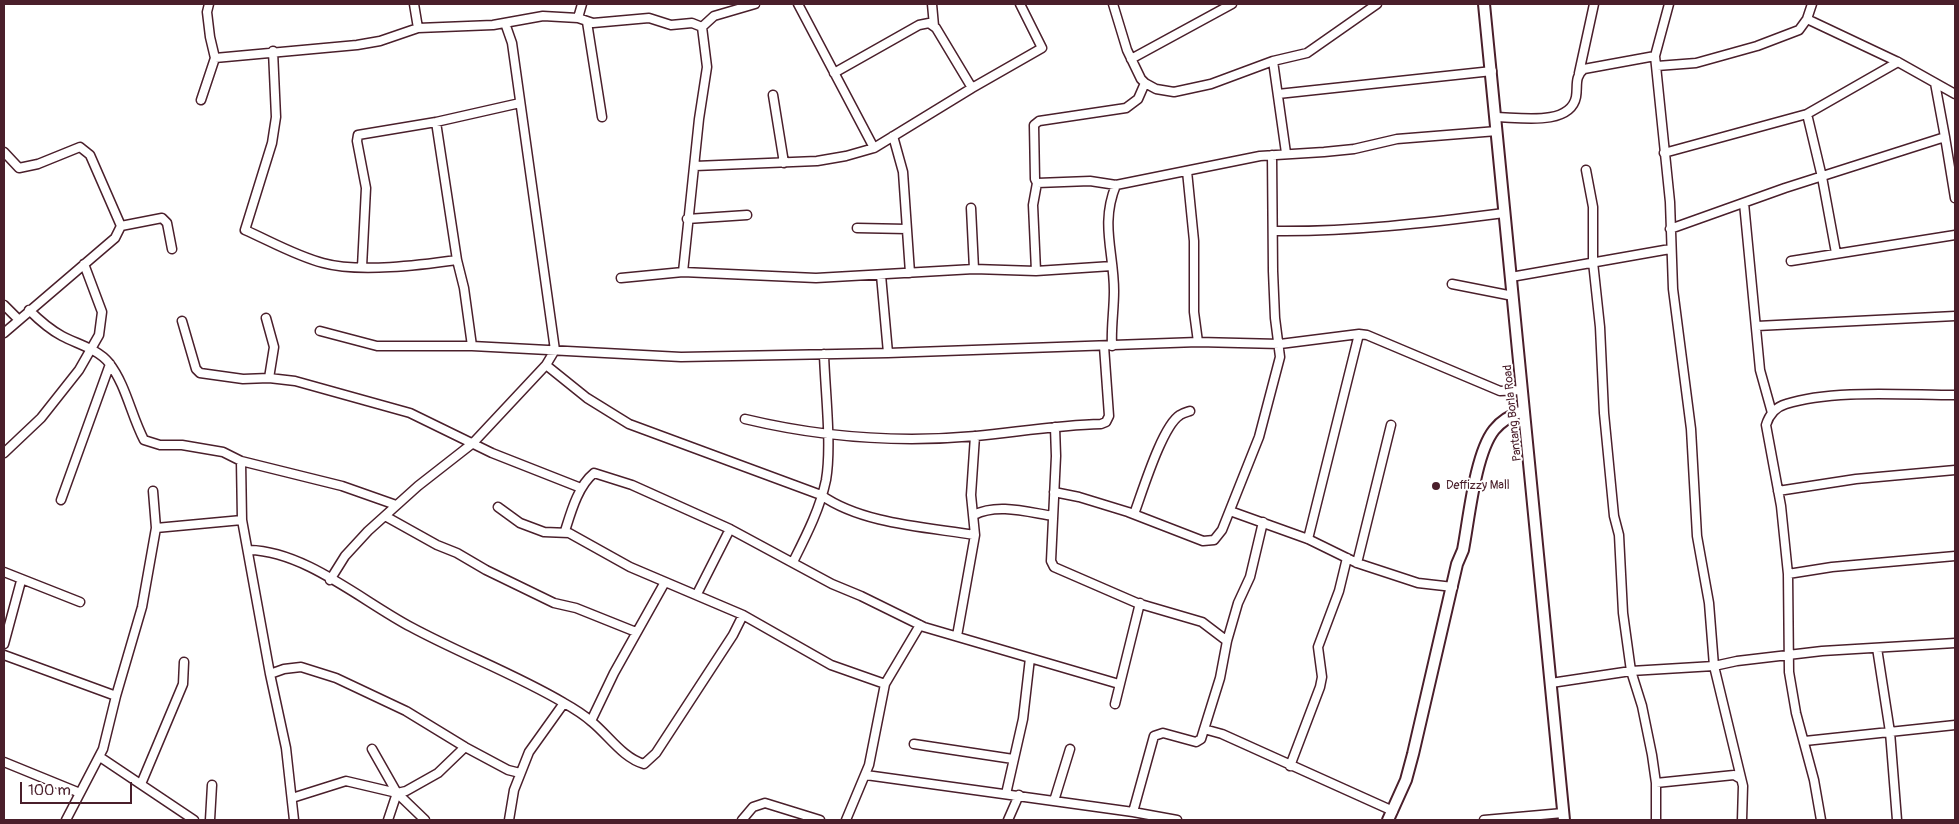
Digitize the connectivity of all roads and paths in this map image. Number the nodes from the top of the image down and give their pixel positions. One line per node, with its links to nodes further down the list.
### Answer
1 (209, 4): 26 (street)
2 (414, 4): 23 (street)
3 (582, 4): 17 (street)
4 (755, 4): 22 (street)
5 (798, 4): 32 (street)
6 (932, 4): 21 (street)
7 (1020, 4): 16 (street)
8 (1031, 4): 16 (street)
9 (1113, 4): 27 (street)
10 (1232, 4): 27 (street)
11 (1377, 4): 28 (street)
12 (1484, 4): 31 (street, Pantang Borla Road)
13 (1594, 4): 33 (street)
14 (1670, 4): 25 (street)
15 (1812, 4): 18 (street)
16 (1026, 13): 36 (street)
17 (578, 18): 19 (street); 20 (street)
18 (1808, 19): 29 (street); 30 (street)
19 (587, 22): 22 (street); 43 (street)
20 (505, 23): 23 (street); 41 (street)
21 (934, 26): 32 (street); 36 (street)
22 (702, 27): 55 (street)
23 (418, 28): 24 (street)
24 (273, 52): 26 (street); 81 (street)
25 (1655, 56): 30 (street); 33 (street)
26 (215, 58): 40 (street)
27 (1131, 59): 35 (street)
28 (1273, 61): 35 (street); 37 (street)
29 (1898, 62): 34 (street); 42 (street)
30 (1657, 66): 51 (street)
31 (1492, 71): 37 (street); 44 (street, Pantang Borla Road)
32 (834, 73): 49 (street)
33 (1579, 73): 44 (street)
34 (1935, 83): 38 (street); 48 (street)
35 (1145, 84): 59 (street)
36 (972, 88): 47 (street)
37 (1278, 94): 53 (street)
38 (1955, 94)
39 (773, 96): 54 (street)
40 (201, 100)
41 (520, 103): 45 (street); 106 (street)
42 (1807, 114): 51 (street); 58 (street)
43 (602, 116)
44 (1496, 116): 46 (street, Pantang Borla Road)
45 (436, 122): 76 (street); 81 (street)
46 (1497, 131): 53 (street); 64 (street, Pantang Borla Road)
47 (893, 136): 49 (street); 69 (street)
48 (1945, 137): 58 (street); 61 (street)
49 (874, 148): 54 (street)
50 (4, 152): 67 (street)
51 (1664, 153): 70 (street)
52 (1272, 154): 53 (street); 57 (street); 71 (street)
53 (1286, 154)
54 (784, 163): 55 (street)
55 (695, 166): 66 (street)
56 (1586, 170): 78 (street)
57 (1187, 171): 60 (street); 101 (street)
58 (1822, 177): 62 (street); 75 (street)
59 (1037, 183): 60 (street); 83 (street)
60 (1116, 185): 80 (street)
61 (1955, 198)
62 (1744, 203): 70 (street); 97 (street)
63 (971, 208): 82 (street)
64 (1504, 213): 71 (street); 87 (street, Pantang Borla Road)
65 (747, 216): 66 (street)
66 (687, 218): 84 (street)
67 (121, 226): 73 (street); 79 (street)
68 (857, 228): 69 (street)
69 (907, 229): 85 (street)
70 (1670, 229): 74 (street)
71 (1273, 231): 102 (street)
72 (1955, 235): 75 (street)
73 (172, 249)
74 (1670, 249): 78 (street); 172 (street)
75 (1836, 254): 77 (street)
76 (458, 260): 81 (street); 103 (street)
77 (1791, 261)
78 (1593, 262): 87 (street); 173 (street)
79 (84, 264): 92 (street); 105 (street)
80 (1112, 266): 83 (street); 104 (street)
81 (362, 267)
82 (974, 270): 83 (street); 85 (street)
83 (1036, 271)
84 (683, 272): 86 (street); 88 (street)
85 (910, 274): 86 (street)
86 (881, 275): 107 (street)
87 (1510, 277): 90 (street, Pantang Borla Road)
88 (621, 278)
89 (1452, 284): 90 (street)
90 (1513, 296): 112 (street, Pantang Borla Road)
91 (4, 306): 95 (street)
92 (29, 310): 95 (street); 105 (street)
93 (1955, 316): 97 (street)
94 (266, 318): 111 (street)
95 (18, 319): 99 (street)
96 (182, 321): 111 (street)
97 (1757, 326): 116 (street)
98 (320, 331): 103 (street)
99 (4, 333)
100 (1359, 334): 102 (street); 112 (street); 145 (street)
101 (1198, 342): 102 (street); 104 (street)
102 (1280, 344): 134 (street)
103 (472, 346): 106 (street)
104 (1108, 346): 107 (street); 119 (street)
105 (91, 350): 109 (street); 123 (street)
106 (555, 350): 108 (street); 110 (street)
107 (888, 353): 108 (street)
108 (824, 354): 120 (street)
109 (110, 364): 124 (street); 131 (street)
110 (546, 365): 122 (street); 130 (street)
111 (269, 378): 122 (street)
112 (1522, 390): 115 (street, Pantang Borla Road)
113 (1955, 395): 116 (street)
114 (1190, 411): 135 (street)
115 (1523, 411): 156 (street); 175 (street, Pantang Borla Road)
116 (1772, 413): 128 (street)
117 (745, 420): 120 (street)
118 (1392, 425): 150 (street)
119 (1055, 427): 121 (street); 129 (street)
120 (827, 433): 121 (street); 130 (street)
121 (975, 436): 136 (street)
122 (473, 443): 126 (street); 132 (street)
123 (4, 453)
124 (241, 461): 132 (street); 139 (street)
125 (1955, 470): 128 (street)
126 (581, 488): 142 (street); 143 (street)
127 (153, 490): 141 (street)
128 (1778, 491): 152 (street)
129 (1054, 492): 135 (street); 138 (street)
130 (821, 495): 144 (street); 149 (street)
131 (61, 500)
132 (396, 505): 137 (street)
133 (498, 507): 143 (street)
134 (1230, 511): 135 (street); 140 (street)
135 (1134, 514)
136 (974, 515): 138 (street); 144 (street)
137 (385, 516): 153 (street); 162 (street)
138 (1053, 516): 159 (street)
139 (242, 520): 141 (street); 146 (street)
140 (1263, 522): 145 (street); 164 (street)
141 (156, 528): 178 (street)
142 (730, 529): 149 (street); 157 (street)
143 (565, 531): 155 (street)
144 (975, 535): 163 (street)
145 (1308, 539): 148 (street)
146 (249, 550): 153 (street); 174 (street)
147 (1955, 556): 152 (street)
148 (1347, 558): 150 (street); 193 (street)
149 (793, 562): 161 (street)
150 (1357, 563): 156 (street)
151 (4, 572): 154 (street)
152 (1788, 574): 169 (street)
153 (330, 580): 179 (street)
154 (22, 581): 158 (street); 166 (street)
155 (665, 582): 157 (street); 162 (street)
156 (1453, 587): 207 (street)
157 (697, 594): 160 (street)
158 (80, 602)
159 (1140, 604): 164 (street); 177 (street)
160 (743, 615): 176 (street); 181 (street)
161 (920, 625): 163 (street); 176 (street)
162 (636, 632): 181 (street)
163 (957, 636): 170 (street)
164 (1227, 641): 183 (street)
165 (1955, 643): 167 (street)
166 (4, 644)
167 (1878, 648): 169 (street); 184 (street)
168 (4, 655): 178 (street)
169 (1789, 656): 172 (street); 185 (street)
170 (1030, 658): 177 (street); 191 (street)
171 (184, 662): 198 (street)
172 (1714, 666): 173 (street); 196 (street)
173 (1632, 671): 175 (street); 197 (street)
174 (270, 674): 187 (street); 204 (street)
175 (1551, 683): 208 (street, Pantang Borla Road)
176 (885, 684): 195 (street)
177 (1119, 684): 180 (street)
178 (116, 696): 190 (street)
179 (564, 703): 181 (street); 194 (street)
180 (1114, 704)
181 (591, 721)
182 (1955, 725): 184 (street)
183 (1204, 729): 193 (street); 206 (street)
184 (1890, 732): 185 (street); 226 (street)
185 (1805, 741): 225 (street)
186 (914, 744): 191 (street)
187 (465, 747): 194 (street); 201 (street)
188 (372, 749): 201 (street)
189 (1070, 749): 205 (street)
190 (100, 757): 198 (street); 200 (street)
191 (1013, 759): 202 (street)
192 (4, 762): 200 (street)
193 (1290, 766): 207 (street)
194 (520, 773): 216 (street)
195 (866, 775): 202 (street); 219 (street)
196 (1741, 779): 197 (street); 224 (street)
197 (1656, 783): 223 (street)
198 (141, 784): 211 (street)
199 (212, 785): 212 (street)
200 (80, 793): 210 (street)
201 (397, 793): 204 (street); 214 (street); 215 (street)
202 (1006, 794): 203 (street)
203 (1019, 795): 205 (street); 220 (street)
204 (292, 798): 213 (street)
205 (1054, 800): 206 (street)
206 (1133, 812): 209 (street)
207 (1390, 816)
208 (1564, 817): 222 (street)
209 (1166, 819): 221 (street)
210 (66, 820)
211 (194, 820)
212 (210, 820)
213 (294, 820)
214 (388, 820)
215 (425, 820)
216 (508, 820)
217 (742, 820): 218 (street)
218 (820, 820)
219 (846, 820)
220 (1008, 820)
221 (1177, 820)
222 (1484, 820)
223 (1656, 820)
224 (1742, 820)
225 (1821, 820)
226 (1897, 820)

